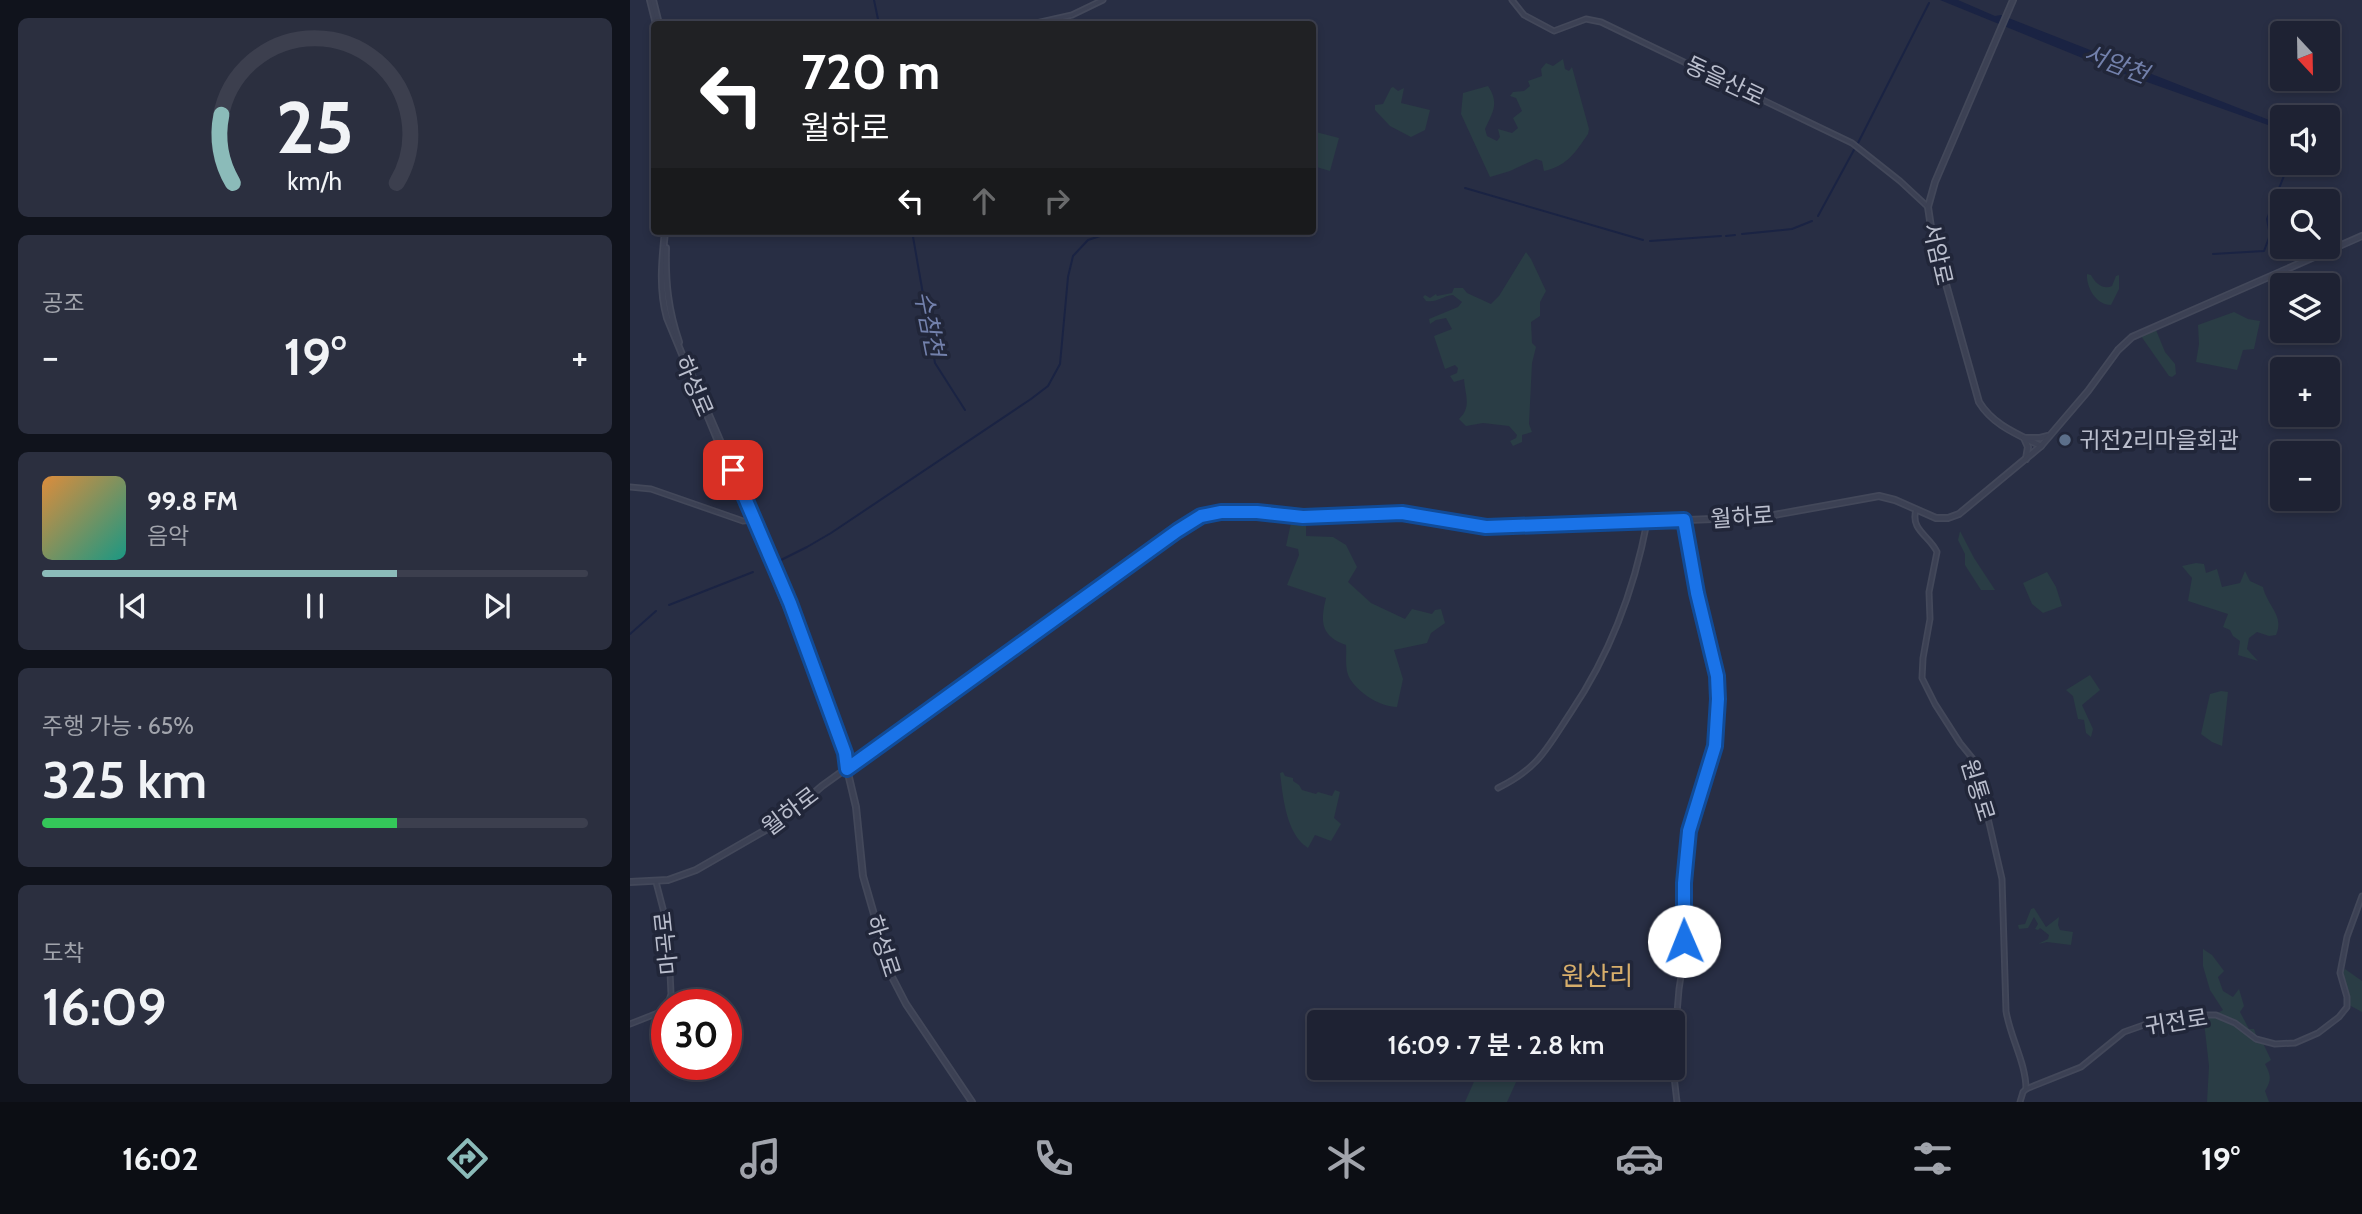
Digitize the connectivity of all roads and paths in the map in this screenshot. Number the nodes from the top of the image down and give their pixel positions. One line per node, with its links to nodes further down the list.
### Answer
1 (652, 0): 5 (street)
2 (1103, 0): 6 (street)
3 (1512, 0): 7 (street, 동을산로)
4 (2013, 0): 7 (street, 서암로)
5 (657, 21)
6 (1045, 21)
7 (1928, 207): 11 (street, 서암로)
8 (666, 235): 16 (street, 하성로)
9 (2362, 236): 10 (street, 월하로)
10 (2052, 435): 11 (street); 12 (street, 월하로)
11 (2024, 438): 12 (street, 서암로); 13 (street)
12 (2040, 446): 13 (street, 월하로)
13 (2026, 460): 15 (street, 월하로)
14 (630, 486): 16 (street)
15 (1916, 510): 17 (street, 월하로); 29 (street, 원통로)
16 (753, 520): 19 (street, 하성로)
17 (1684, 520): 18 (street, 월하로); 25 (street)
18 (1647, 522): 19 (street, 월하로); 20 (street)
19 (847, 769): 22 (street, 월하로); 30 (street, 하성로)
20 (1498, 788)
21 (630, 882): 22 (street, 월하로)
22 (656, 882): 24 (street, 마곡로)
23 (2362, 896): 29 (street, 귀전로)
24 (671, 989)
25 (1677, 1010)
26 (651, 1016): 27 (street, 마곡로)
27 (630, 1024)
28 (1674, 1080): 31 (street)
29 (2026, 1089): 32 (street)
30 (972, 1102)
31 (1677, 1102)
32 (2020, 1102)

